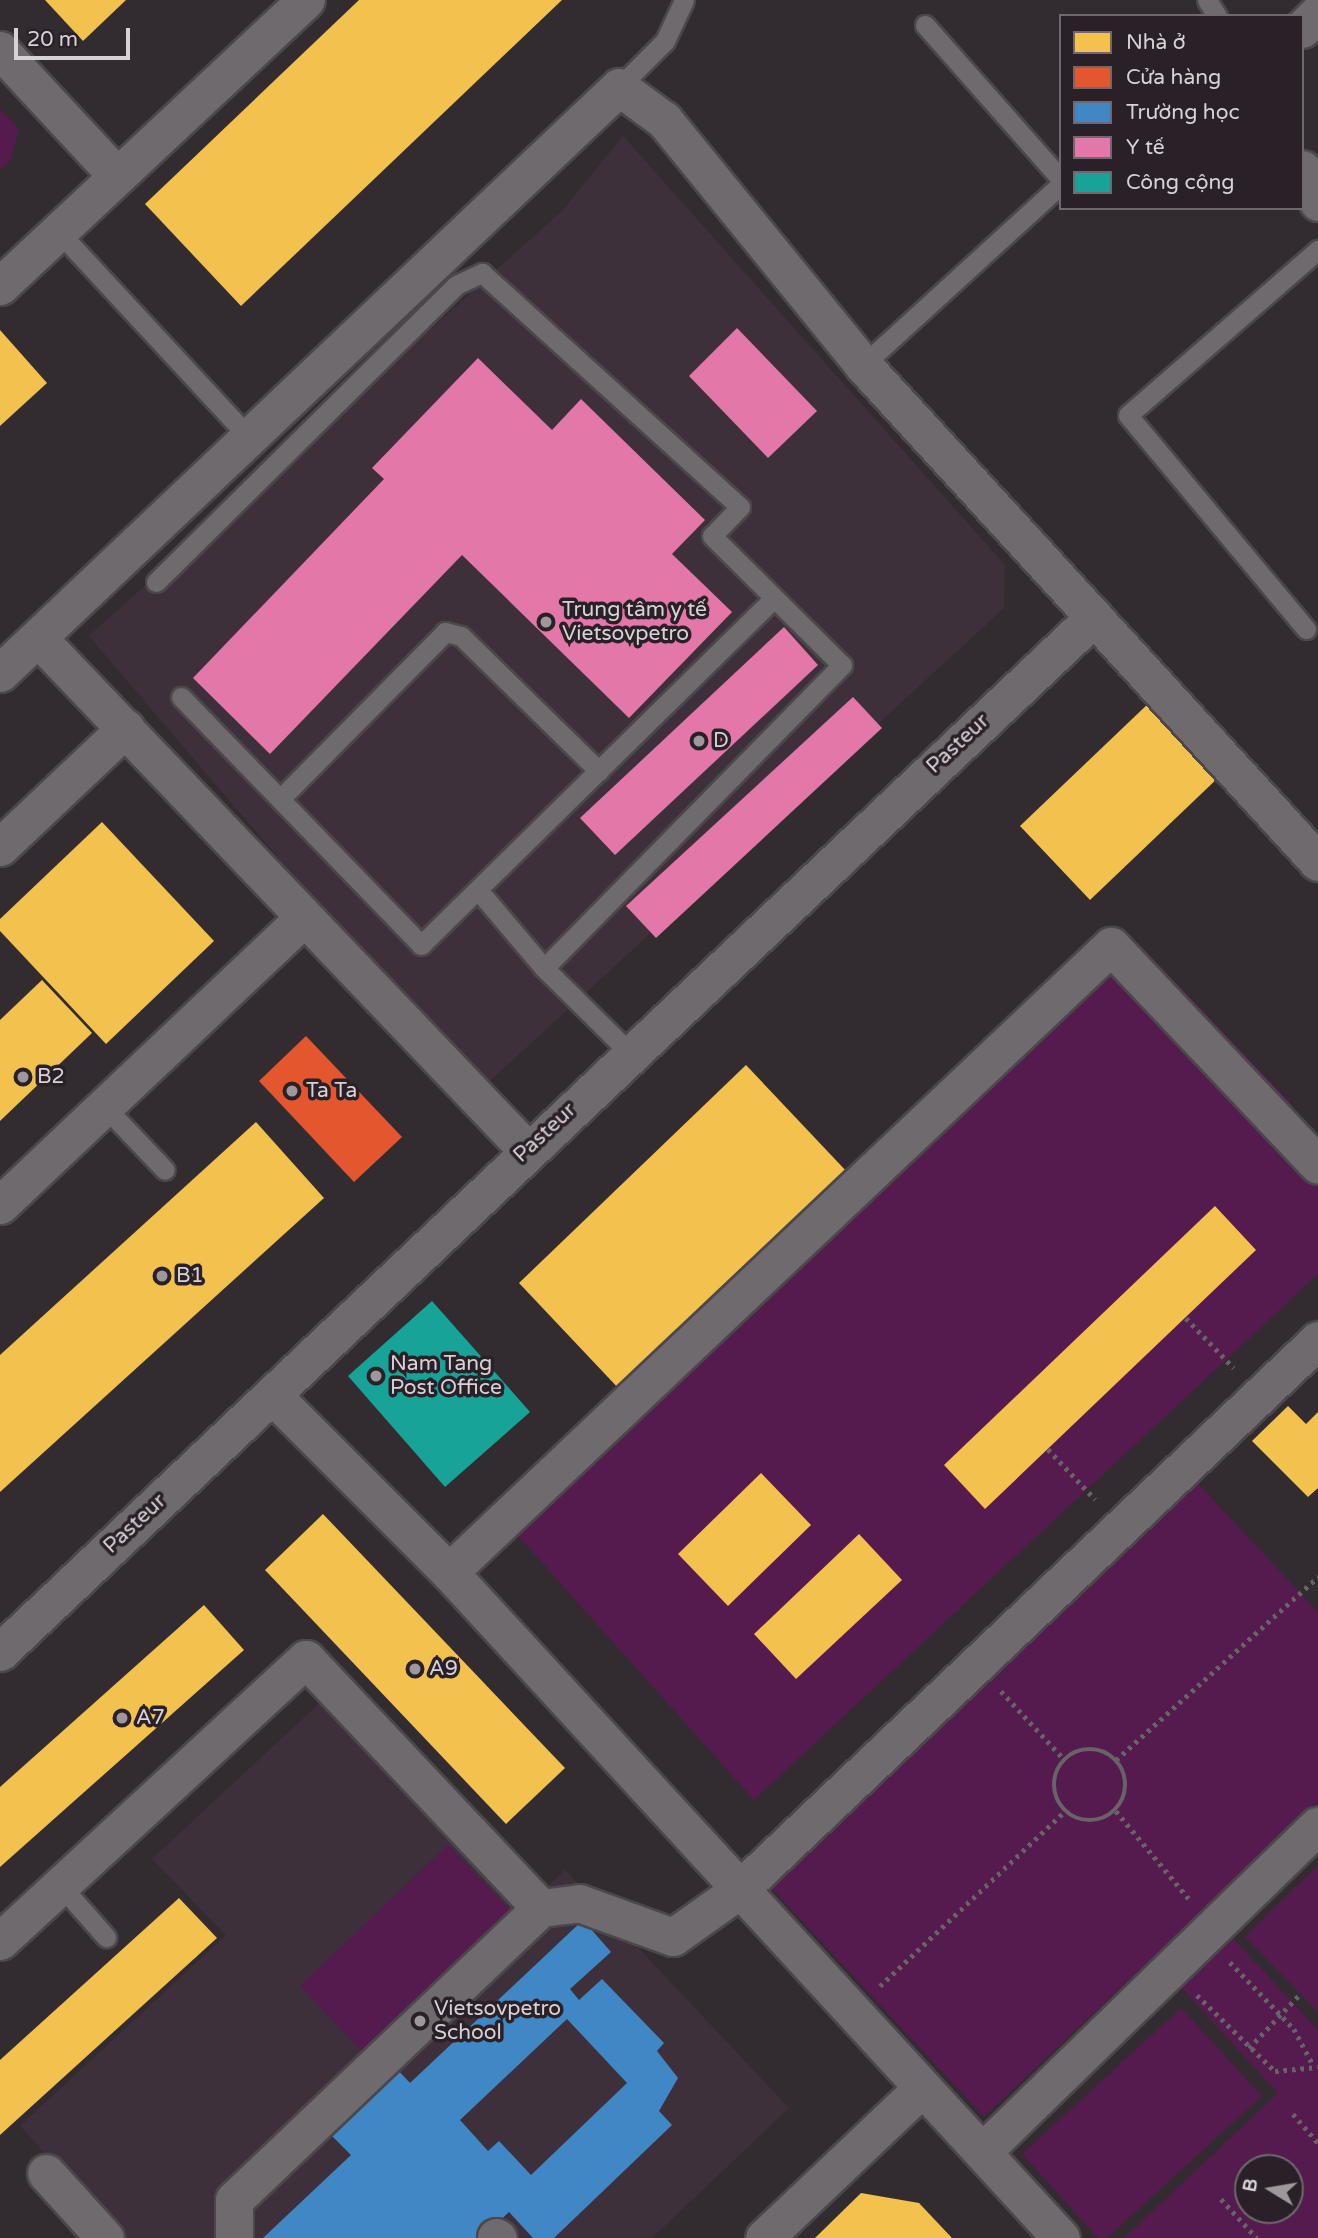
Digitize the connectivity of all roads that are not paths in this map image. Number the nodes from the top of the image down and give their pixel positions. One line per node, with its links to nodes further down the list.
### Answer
1 (306, 0): 9 (street)
2 (684, 0): 7 (lane)
3 (1318, 13): 5 (street)
4 (925, 25): 10 (lane)
5 (1304, 27)
6 (0, 50): 9 (street)
7 (619, 88): 16 (street); 17 (street)
8 (1304, 173): 12 (street)
9 (116, 176): 13 (street)
10 (1059, 179)
11 (1059, 183): 16 (lane)
12 (1318, 202)
13 (58, 231): 15 (street); 17 (lane)
14 (1318, 250): 21 (lane)
15 (0, 286)
16 (863, 365): 20 (street)
17 (248, 436): 22 (street)
18 (156, 582): 19 (lane)
19 (775, 598): 26 (lane); 32 (lane)
20 (1094, 617): 29 (street); 33 (street, Pasteur)
21 (1306, 629)
22 (38, 638): 23 (street); 25 (street)
23 (0, 673)
24 (181, 697): 27 (lane)
25 (126, 728): 28 (street); 31 (street)
26 (599, 771): 27 (lane); 30 (lane)
27 (280, 799): 30 (lane)
28 (0, 847)
29 (1318, 862)
30 (478, 890): 32 (lane)
31 (303, 918): 34 (street); 35 (street)
32 (544, 968): 33 (lane)
33 (630, 1053): 35 (street, Pasteur)
34 (104, 1106): 37 (lane); 38 (street)
35 (527, 1150): 40 (street, Pasteur)
36 (1318, 1165): 41 (street)
37 (165, 1170)
38 (0, 1205)
39 (1318, 1340): 45 (street)
40 (272, 1395): 41 (street); 42 (street, Pasteur)
41 (449, 1572): 45 (street)
42 (0, 1652)
43 (1318, 1825): 50 (street)
44 (62, 1887): 46 (street); 47 (lane); 48 (street)
45 (738, 1891): 46 (street); 49 (street)
46 (541, 1908): 53 (street)
47 (106, 1937)
48 (0, 1941)
49 (921, 2089): 50 (street); 54 (street)
50 (983, 2151): 55 (street)
51 (46, 2173): 52 (street)
52 (105, 2238)
53 (234, 2238)
54 (764, 2238)
55 (1061, 2238)

